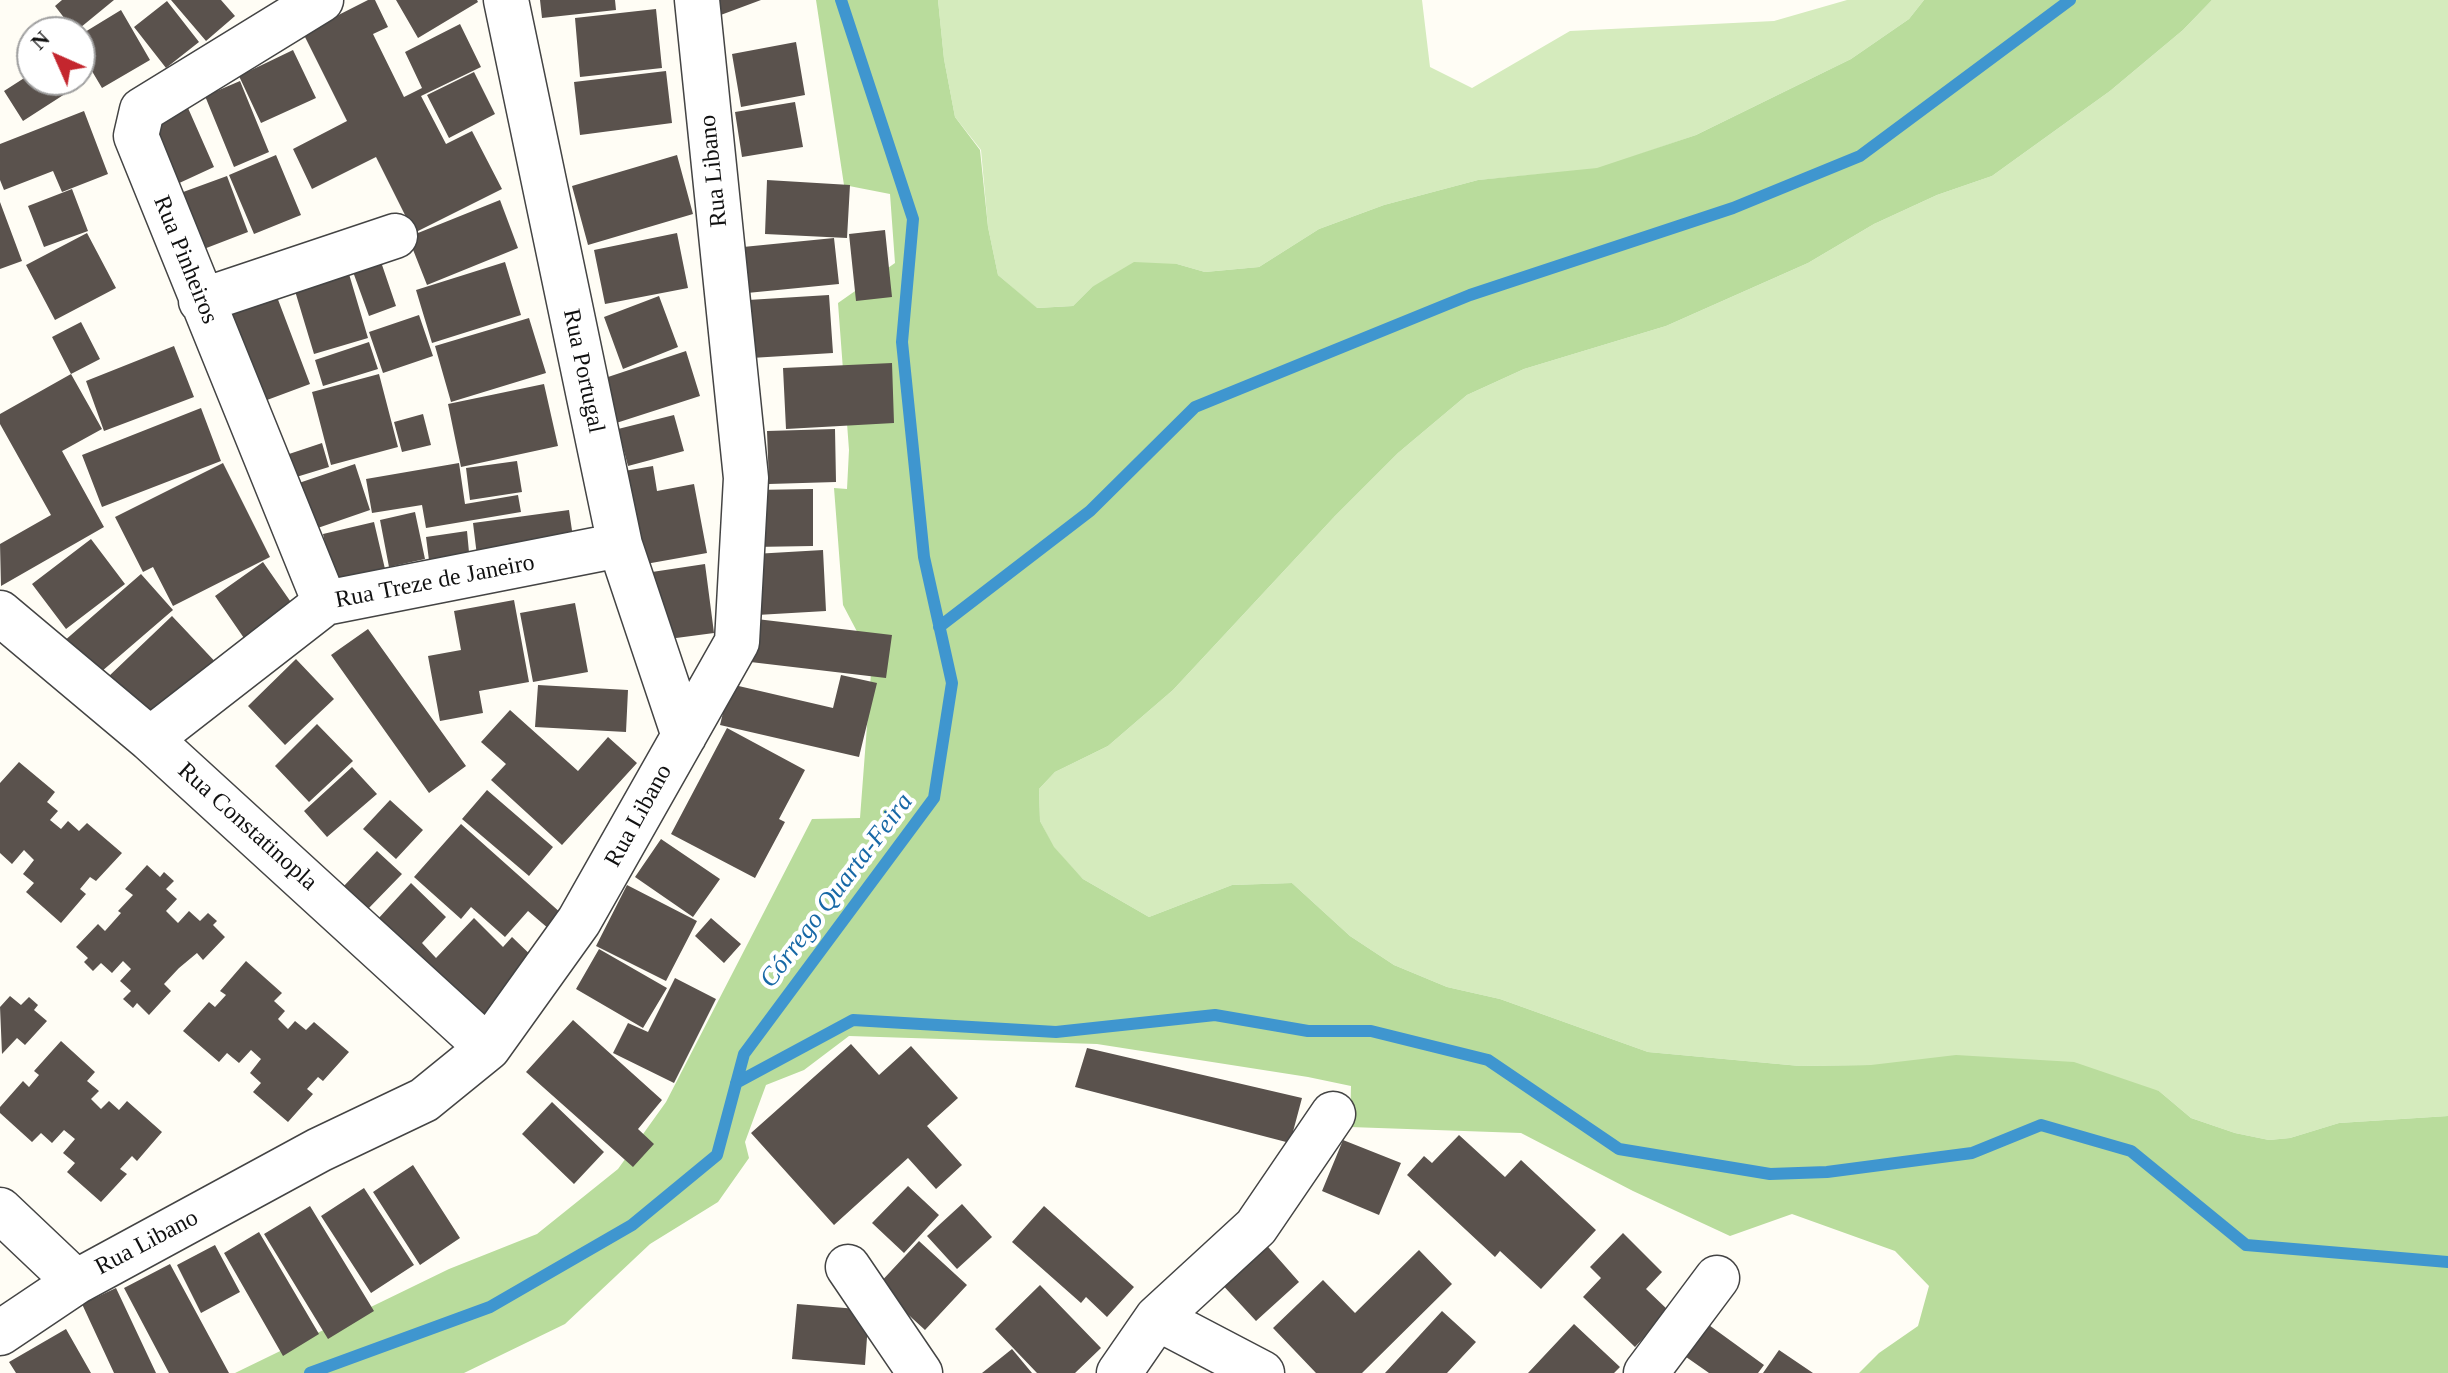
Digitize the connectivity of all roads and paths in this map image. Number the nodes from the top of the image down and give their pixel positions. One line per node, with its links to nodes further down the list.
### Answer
1 (321, 0): 5 (street, Rua Pinheiros)
2 (506, 0): 6 (street, Rua Portugal)
3 (697, 0): 9 (street, Rua Libano)
4 (395, 236): 5 (street)
5 (201, 301): 7 (street, Rua Pinheiros)
6 (620, 545): 7 (street, Rua Treze de Janeiro); 9 (street, Rua Portugal)
7 (325, 603): 10 (street, Rua Treze de Janeiro)
8 (0, 613): 10 (street, Rua Constatinopla)
9 (684, 736): 11 (street, Rua Libano)
10 (150, 739): 11 (street, Rua Constatinopla)
11 (488, 1048): 16 (street, Rua Libano)
12 (1333, 1114): 17 (street)
13 (0, 1210): 16 (street)
14 (848, 1267): 19 (street)
15 (1717, 1278): 22 (street)
16 (76, 1282): 18 (street, Rua Libano)
17 (1157, 1318): 20 (street); 21 (street)
18 (0, 1333)
19 (920, 1373)
20 (1119, 1373)
21 (1262, 1373)
22 (1646, 1373)

